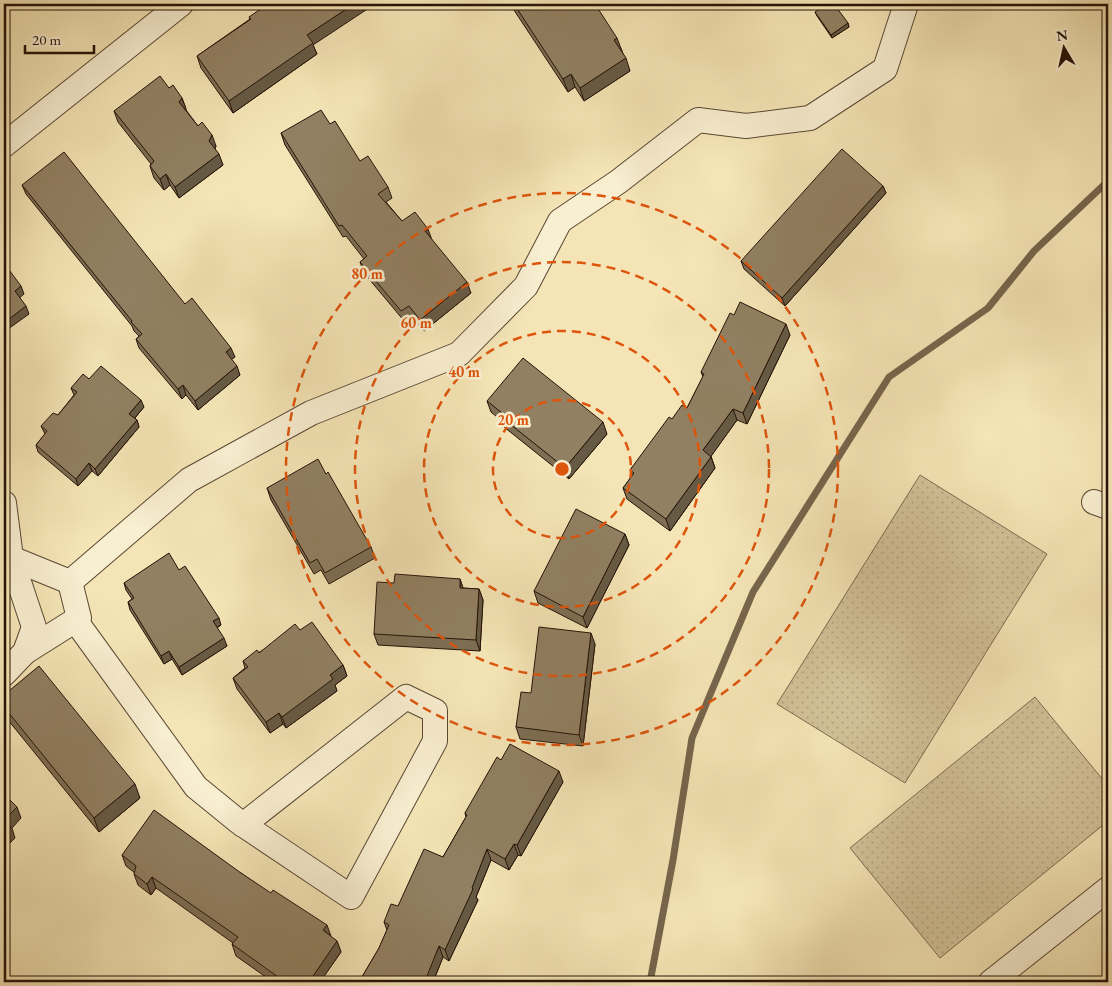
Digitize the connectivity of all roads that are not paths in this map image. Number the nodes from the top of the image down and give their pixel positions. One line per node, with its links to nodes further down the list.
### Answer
1 (181, 4): 3 (street)
2 (906, 4): 6 (street)
3 (4, 145)
4 (4, 503): 5 (street)
5 (10, 558): 6 (street); 8 (street)
6 (70, 582): 7 (street)
7 (75, 620): 8 (street); 10 (street)
8 (26, 652): 9 (street)
9 (4, 674)
10 (243, 825): 10 (street)
11 (1108, 888): 12 (street)
12 (991, 982)

